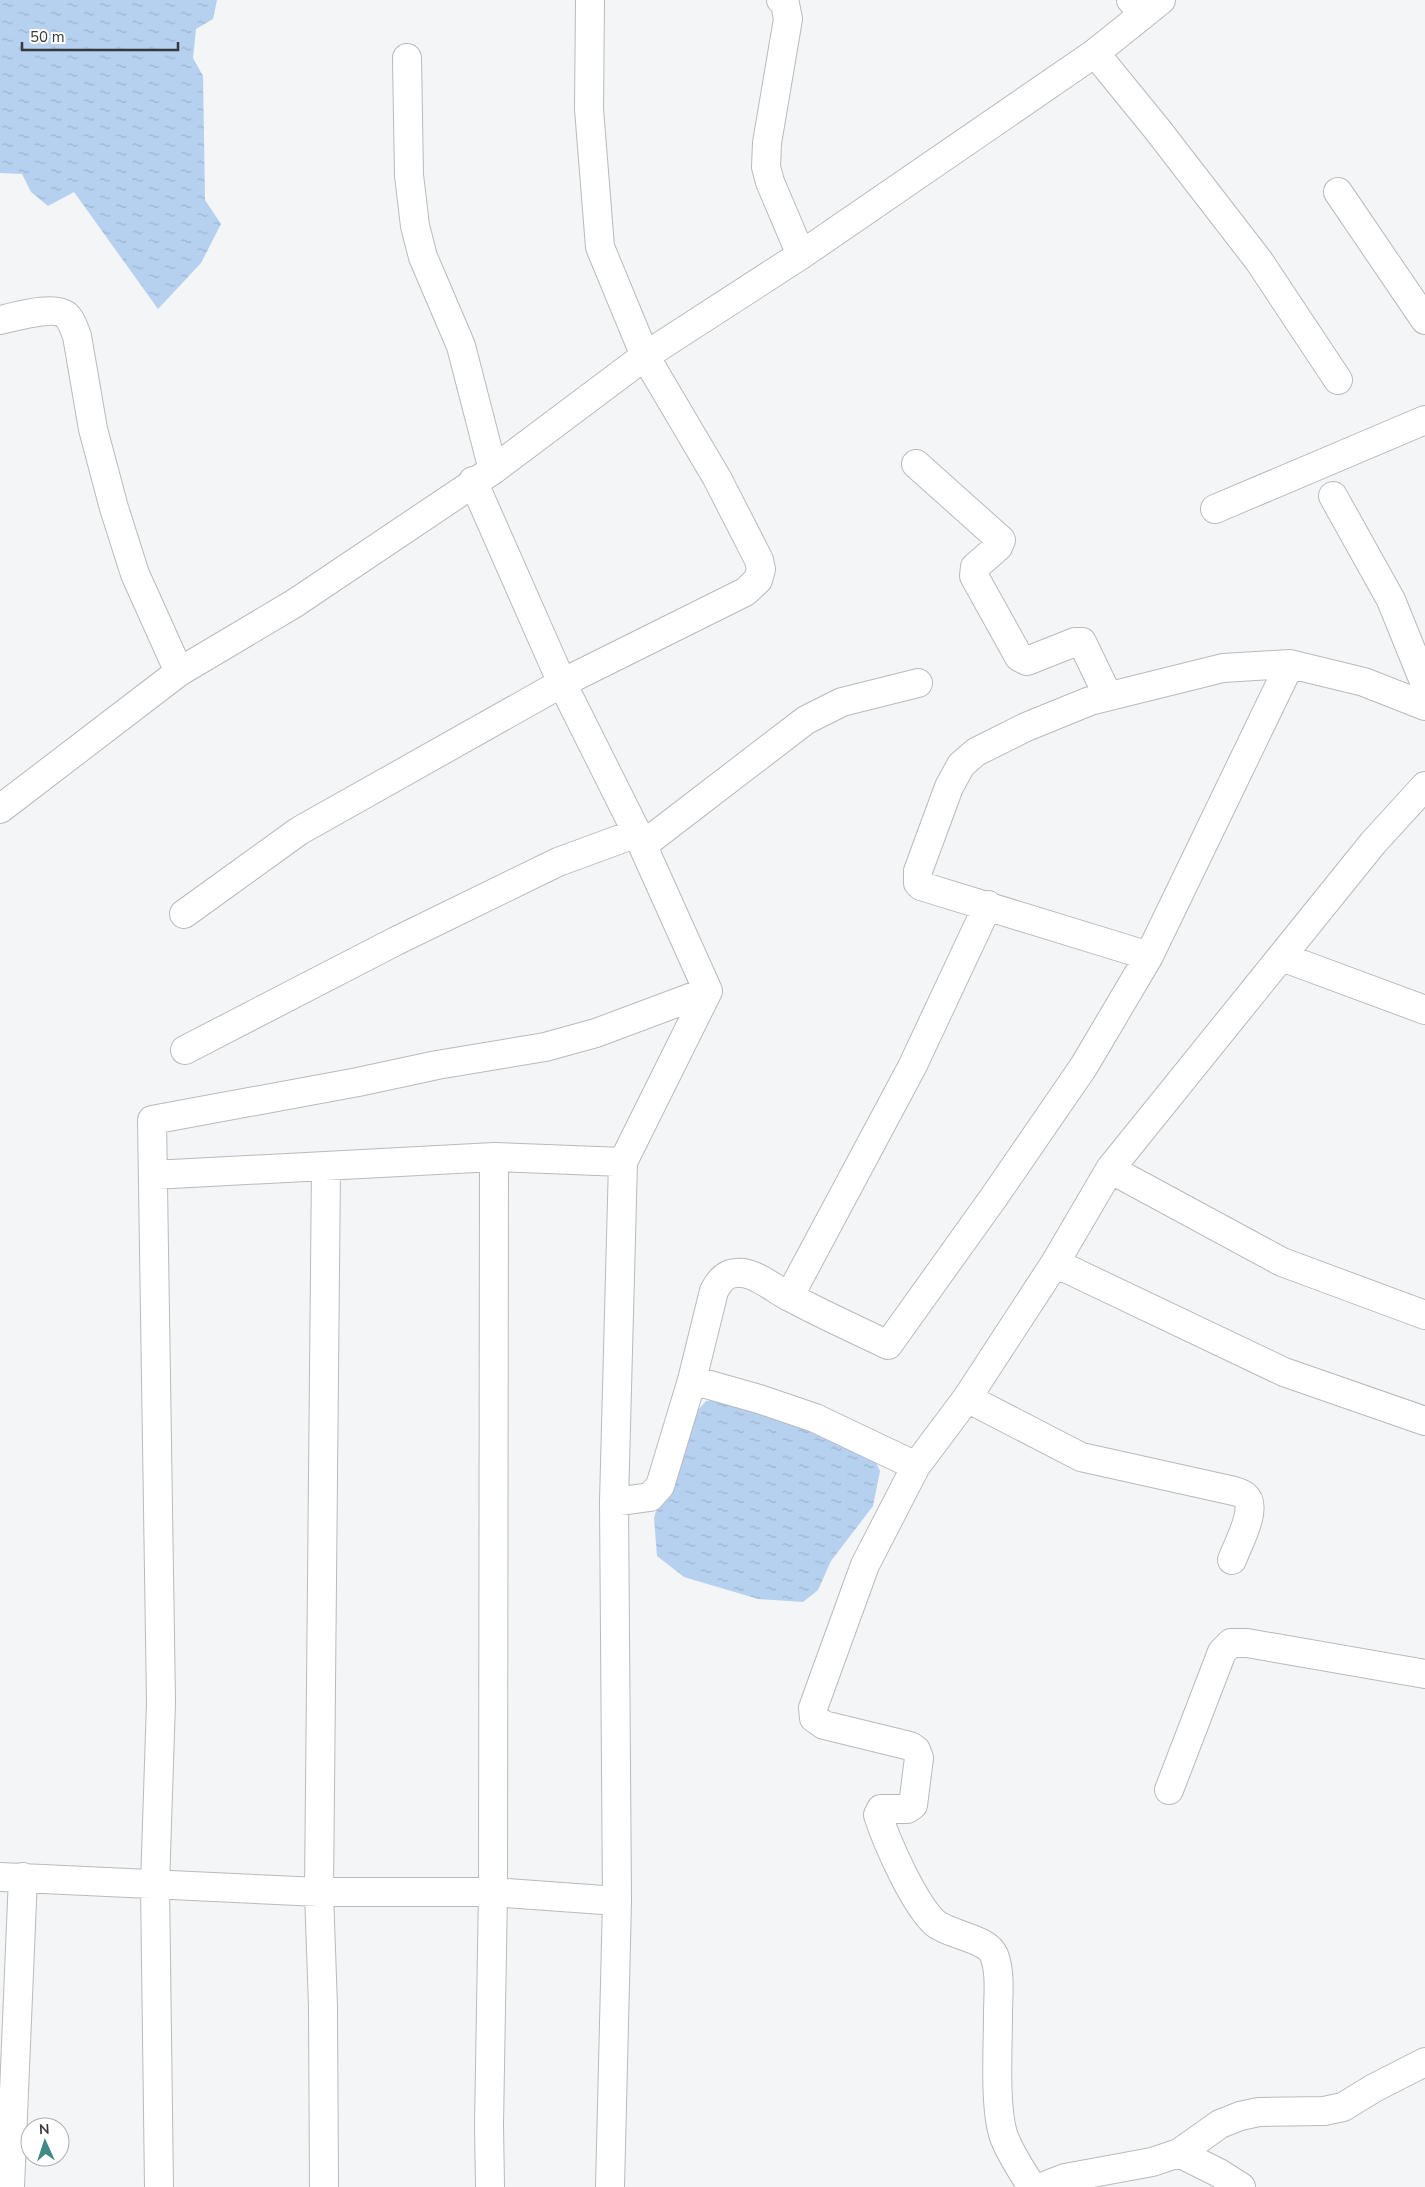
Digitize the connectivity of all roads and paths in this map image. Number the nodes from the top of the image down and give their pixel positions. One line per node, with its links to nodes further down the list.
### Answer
1 (590, 0): 10 (street)
2 (781, 0): 7 (street)
3 (1145, 5): 4 (street)
4 (1095, 53): 7 (street); 11 (street)
5 (406, 58): 14 (street)
6 (1338, 192): 9 (street)
7 (801, 255): 10 (street)
8 (0, 320): 18 (street)
9 (1425, 320)
10 (645, 356): 14 (street); 19 (street)
11 (1338, 380)
12 (1425, 420): 16 (street)
13 (916, 464): 22 (street)
14 (483, 475): 18 (street); 19 (street)
15 (1333, 496): 21 (street)
16 (1215, 509)
17 (1290, 664): 22 (street); 23 (street); 29 (street)
18 (179, 672): 25 (street)
19 (562, 683): 26 (street); 28 (street)
20 (918, 683): 26 (street)
21 (1425, 684)
22 (1108, 696): 27 (street)
23 (1425, 706)
24 (1423, 790): 30 (street)
25 (0, 810)
26 (640, 839): 31 (street); 33 (street)
27 (988, 906): 29 (street); 40 (street)
28 (184, 914)
29 (1148, 956): 40 (street)
30 (1282, 957): 32 (street); 37 (street)
31 (708, 991): 35 (street); 38 (street)
32 (1425, 1010)
33 (185, 1050)
34 (494, 1158): 35 (street); 36 (street); 53 (street)
35 (623, 1162): 46 (street)
36 (326, 1166): 38 (street); 52 (street)
37 (1110, 1169): 39 (street); 41 (street)
38 (153, 1175): 51 (street)
39 (1055, 1263): 43 (street); 44 (street)
40 (789, 1297): 42 (street)
41 (1425, 1315)
42 (692, 1380): 45 (street); 46 (street)
43 (967, 1398): 45 (street); 47 (street)
44 (1425, 1421)
45 (916, 1466): 62 (street)
46 (614, 1502): 54 (street)
47 (1232, 1560)
48 (1425, 1674): 49 (street)
49 (1169, 1790)
50 (12, 1877): 51 (street); 57 (street)
51 (155, 1885): 52 (street); 58 (street)
52 (319, 1892): 53 (street); 59 (street)
53 (493, 1892): 54 (street); 60 (street)
54 (617, 1901): 61 (street)
55 (1425, 2062): 56 (street)
56 (1179, 2153): 63 (street); 64 (street)
57 (10, 2187)
58 (158, 2187)
59 (324, 2187)
60 (490, 2187)
61 (610, 2187)
62 (1032, 2187)
63 (1042, 2187)
64 (1241, 2187)

